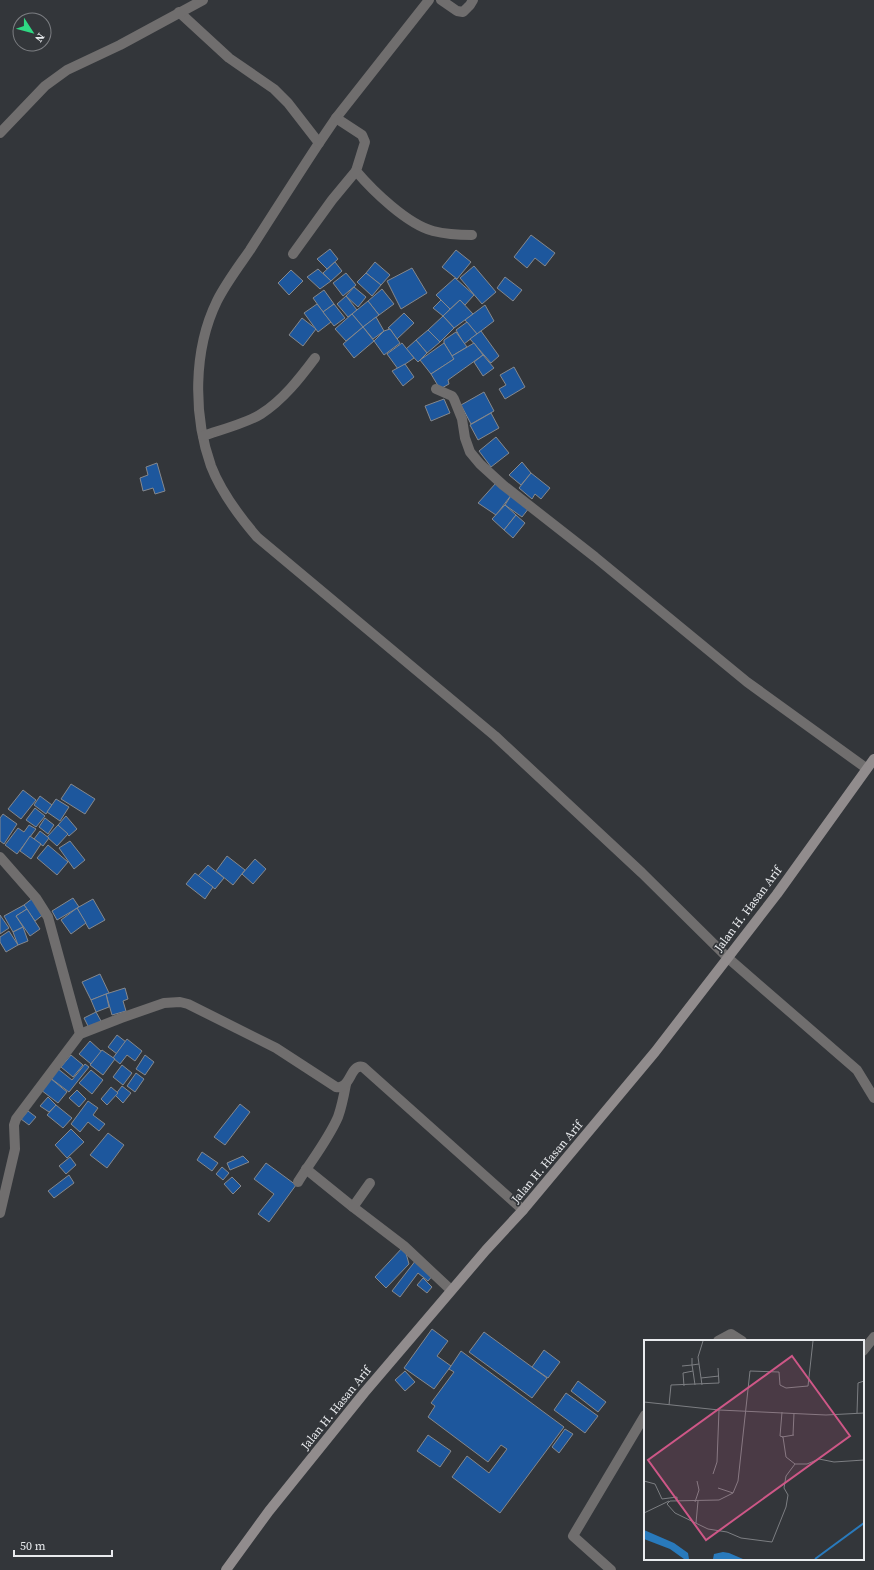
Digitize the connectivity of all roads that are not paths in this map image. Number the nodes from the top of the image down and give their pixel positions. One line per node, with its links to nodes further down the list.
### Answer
1 (203, 0): 5 (street)
2 (430, 0): 6 (street)
3 (441, 0): 4 (street)
4 (473, 0)
5 (179, 12): 7 (street); 8 (street)
6 (336, 118): 8 (street); 9 (street)
7 (0, 134)
8 (319, 143): 14 (street)
9 (356, 171): 10 (street); 11 (street)
10 (472, 235)
11 (293, 254)
12 (315, 358): 14 (street)
13 (436, 389): 16 (street)
14 (208, 434): 18 (street)
15 (874, 759): 16 (main road, Jalan H. Hasan Arif)
16 (866, 768): 18 (main road, Jalan H. Hasan Arif)
17 (0, 857): 19 (street)
18 (730, 954): 21 (street); 26 (main road, Jalan H. Hasan Arif)
19 (80, 1034): 20 (street); 27 (street)
20 (346, 1084): 22 (street); 26 (street)
21 (874, 1098)
22 (306, 1169): 23 (street); 25 (street)
23 (298, 1182)
24 (370, 1183): 25 (street)
25 (353, 1207): 28 (street)
26 (523, 1210): 28 (main road, Jalan H. Hasan Arif)
27 (0, 1213)
28 (451, 1290): 34 (main road, Jalan H. Hasan Arif)
29 (874, 1337): 32 (street)
30 (720, 1340): 31 (street)
31 (741, 1340)
32 (864, 1349)
33 (644, 1417): 35 (street)
34 (226, 1570)
35 (611, 1570)

